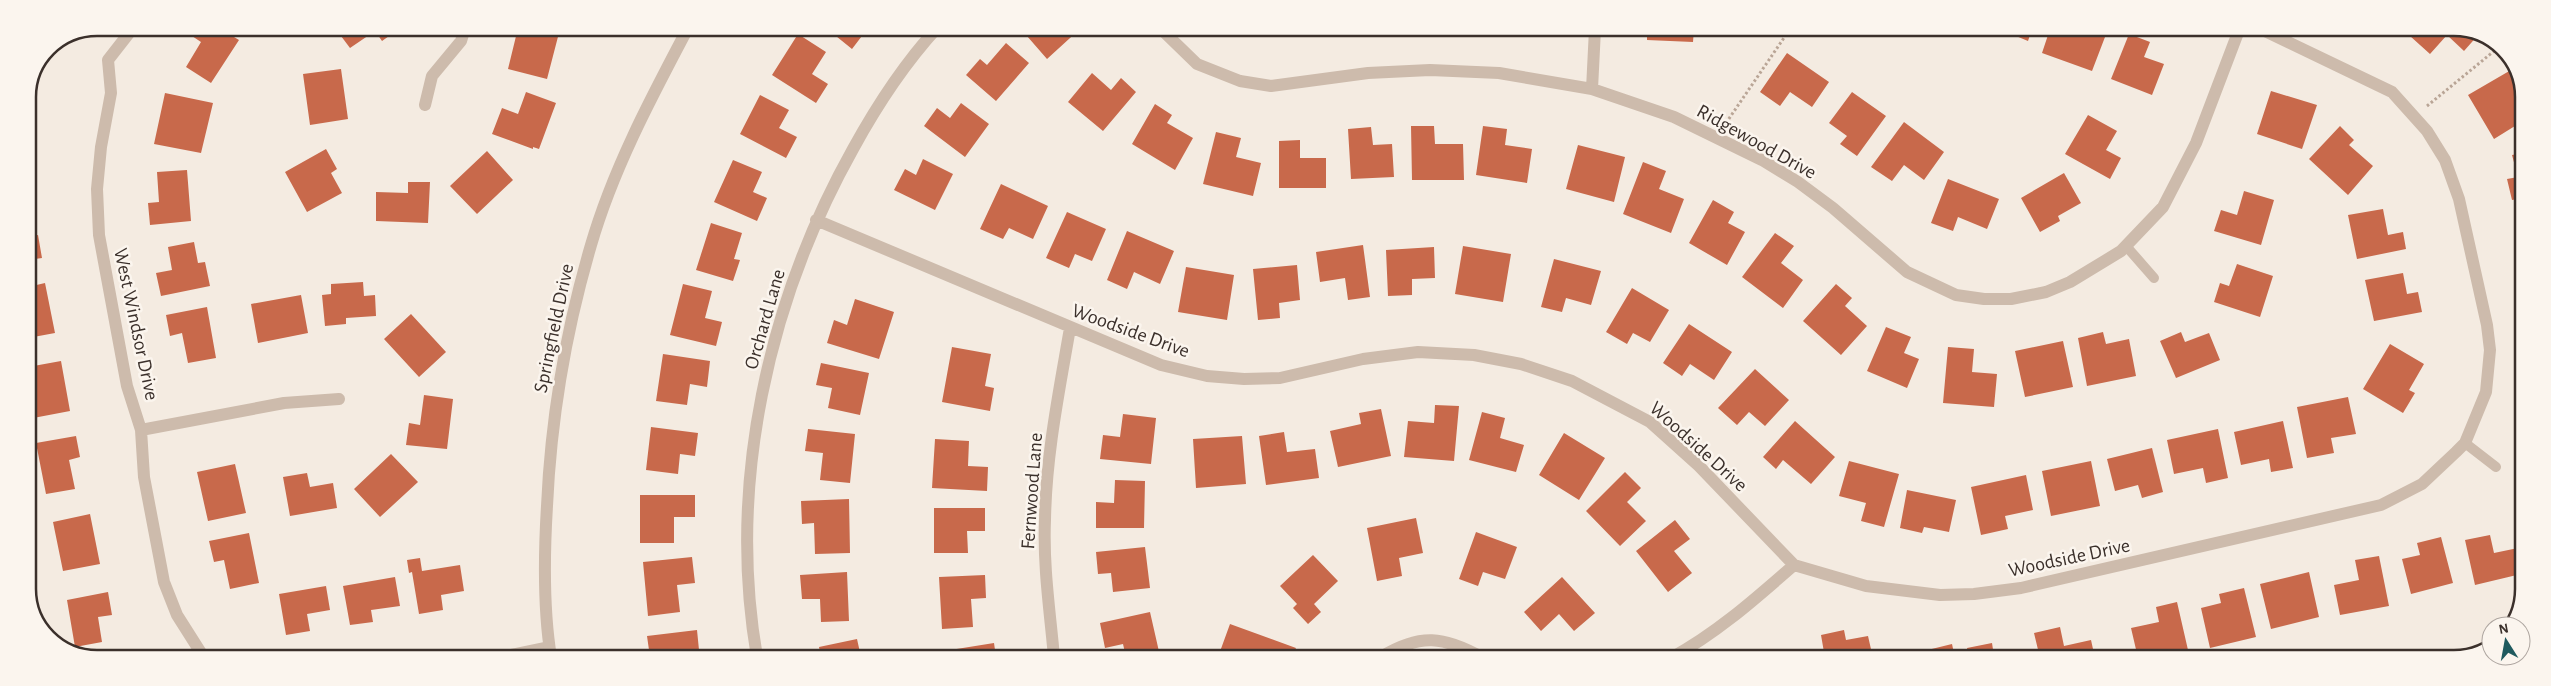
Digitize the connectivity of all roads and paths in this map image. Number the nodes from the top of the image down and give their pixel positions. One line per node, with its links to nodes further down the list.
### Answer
1 (127, 36): 20 (street, West Windsor Drive)
2 (463, 36): 12 (street)
3 (684, 36): 25 (street, Springfield Drive)
4 (931, 36): 15 (street, Orchard Lane)
5 (1169, 36): 11 (street, Ridgewood Drive)
6 (1595, 36): 11 (street)
7 (1785, 36): 14 (path)
8 (2237, 36): 16 (street, Ridgewood Drive)
9 (2275, 36): 13 (street)
10 (2494, 51): 13 (path)
11 (1592, 89): 14 (street, Ridgewood Drive)
12 (425, 105)
13 (2415, 116): 21 (street)
14 (1717, 137): 16 (street, Ridgewood Drive)
15 (816, 220): 18 (street, Woodside Drive); 26 (street, Orchard Lane)
16 (2126, 246): 17 (lane)
17 (2154, 278)
18 (1070, 328): 23 (street, Woodside Drive); 27 (street, Fernwood Lane)
19 (339, 399): 20 (street)
20 (141, 430): 24 (street, West Windsor Drive)
21 (2460, 448): 22 (lane); 23 (street, Woodside Drive)
22 (2496, 467)
23 (1794, 565): 30 (street)
24 (199, 650)
25 (550, 650)
26 (755, 650)
27 (1053, 650)
28 (1394, 650): 29 (street)
29 (1469, 650)
30 (1683, 650)

